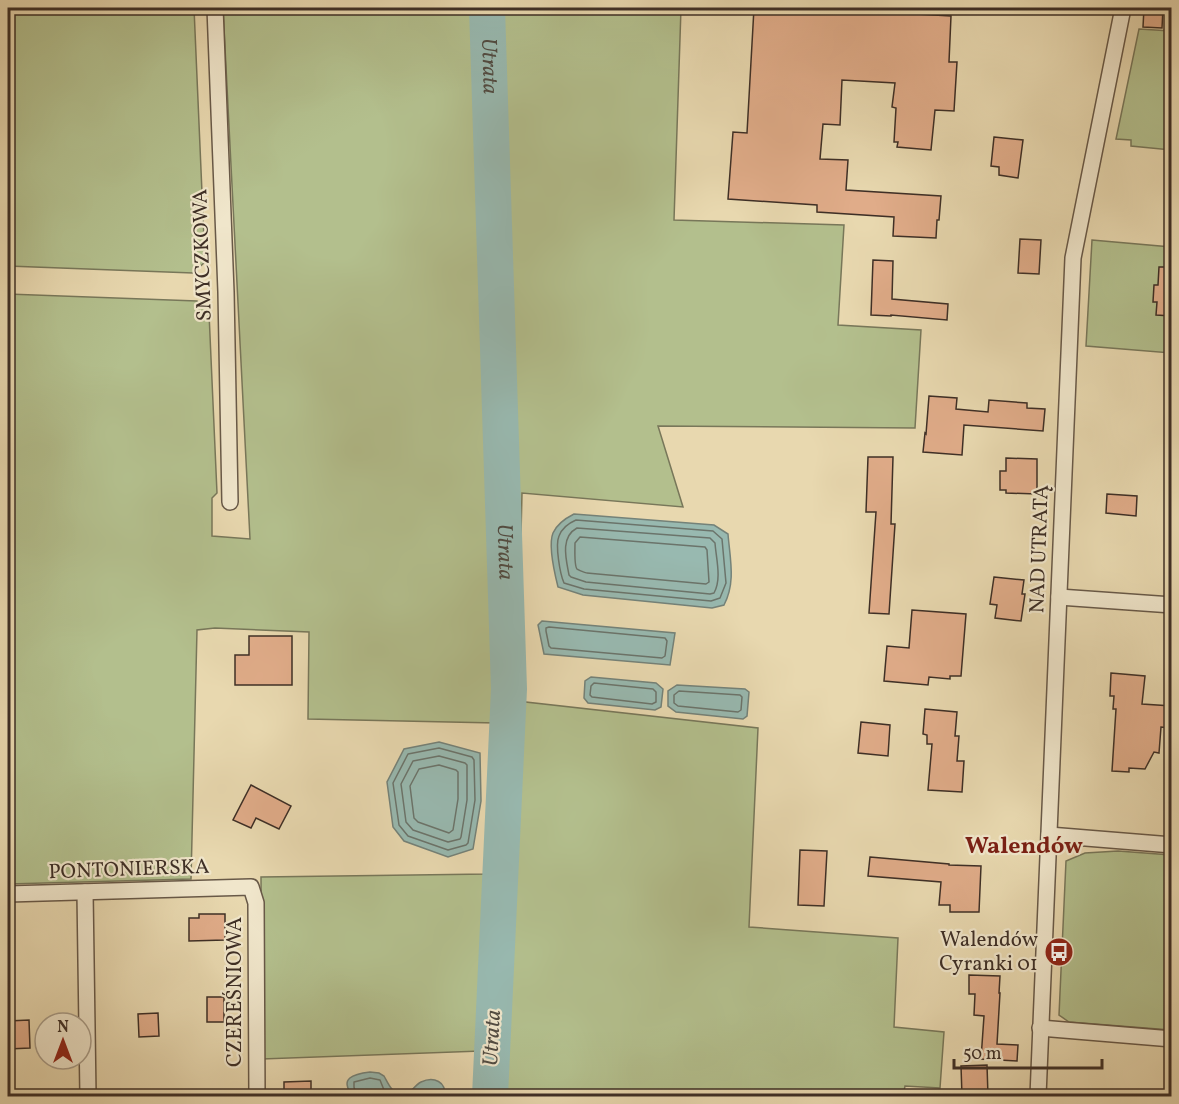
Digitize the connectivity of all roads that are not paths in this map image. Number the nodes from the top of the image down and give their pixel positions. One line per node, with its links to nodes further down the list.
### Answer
1 (215, 8): 3 (street, SMYCZKOWA)
2 (1123, 8): 4 (street, NAD UTRATĄ)
3 (230, 502)
4 (1059, 597): 5 (street); 6 (street, NAD UTRATĄ)
5 (1172, 605)
6 (1049, 835): 7 (street); 11 (street, NAD UTRATĄ)
7 (1172, 845)
8 (251, 887): 9 (street, PONTONIERSKA); 14 (street, CZEREŚNIOWA)
9 (85, 892): 10 (street, PONTONIERSKA); 13 (street)
10 (8, 894)
11 (1040, 1028): 12 (street); 15 (street, NAD UTRATĄ)
12 (1172, 1039)
13 (88, 1096)
14 (257, 1096)
15 (1038, 1096)

